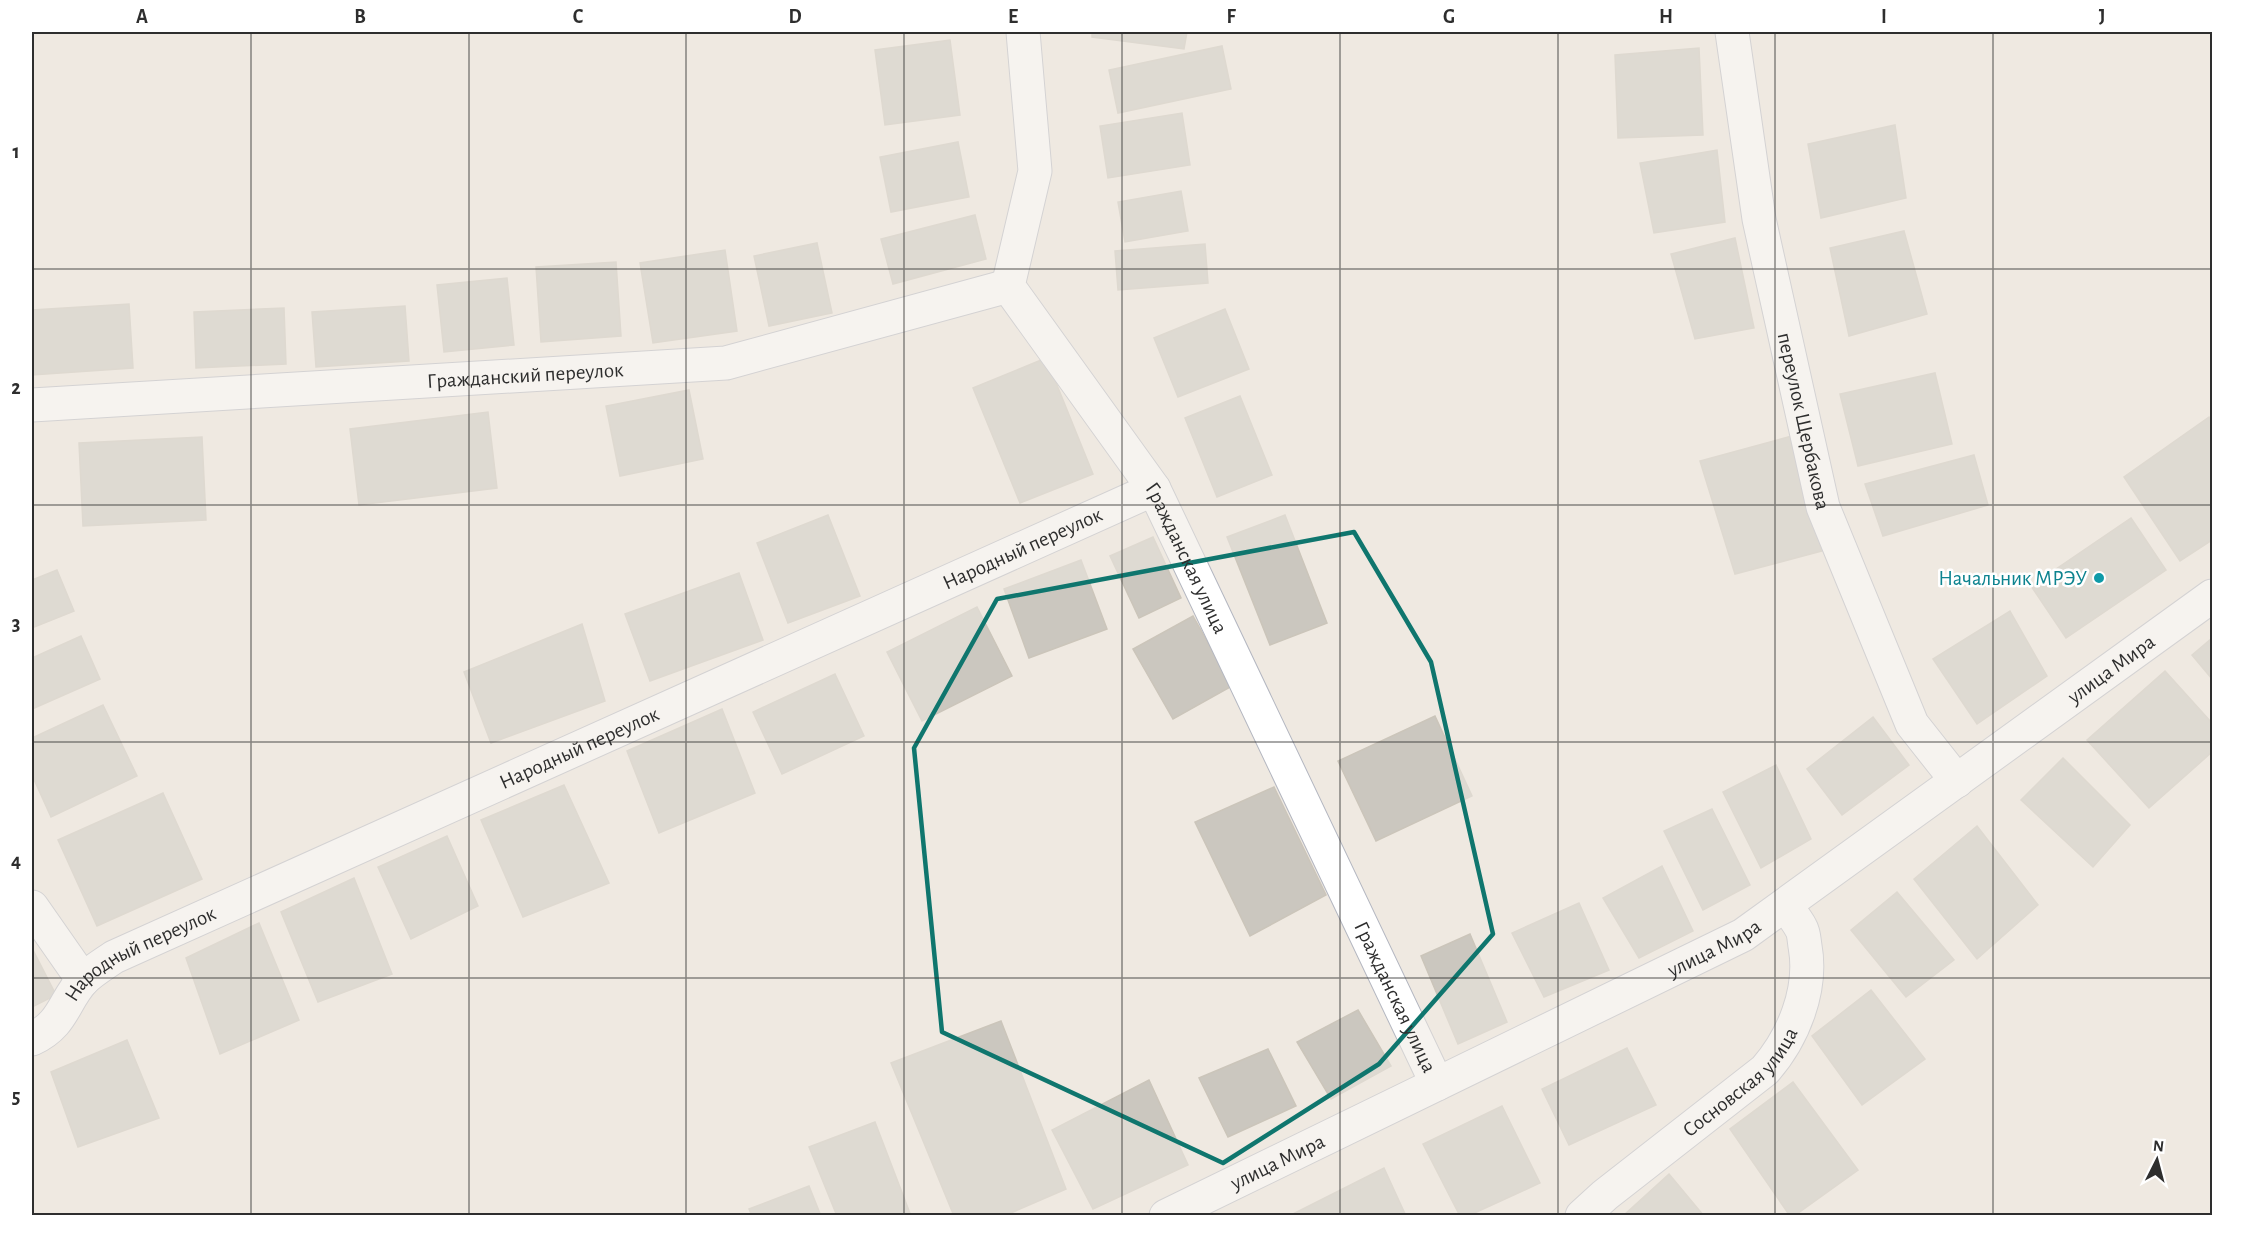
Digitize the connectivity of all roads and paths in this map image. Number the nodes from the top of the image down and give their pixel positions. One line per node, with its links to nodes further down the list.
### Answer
1 (1023, 32): 3 (street)
2 (1732, 32): 7 (street, переулок Щербакова)
3 (1008, 286): 4 (street, Гражданский переулок); 5 (street, Гражданская улица)
4 (32, 405)
5 (1154, 489): 10 (street, Народный переулок); 12 (street, Гражданская улица)
6 (2212, 596): 7 (street, улица Мира)
7 (1957, 781): 8 (street, улица Мира)
8 (1785, 905): 12 (street, улица Мира); 14 (street, Сосновская улица)
9 (32, 907): 10 (street)
10 (83, 980): 11 (street, Народный переулок)
11 (32, 1039)
12 (1437, 1084): 13 (street, улица Мира)
13 (1166, 1215)
14 (1582, 1215)

